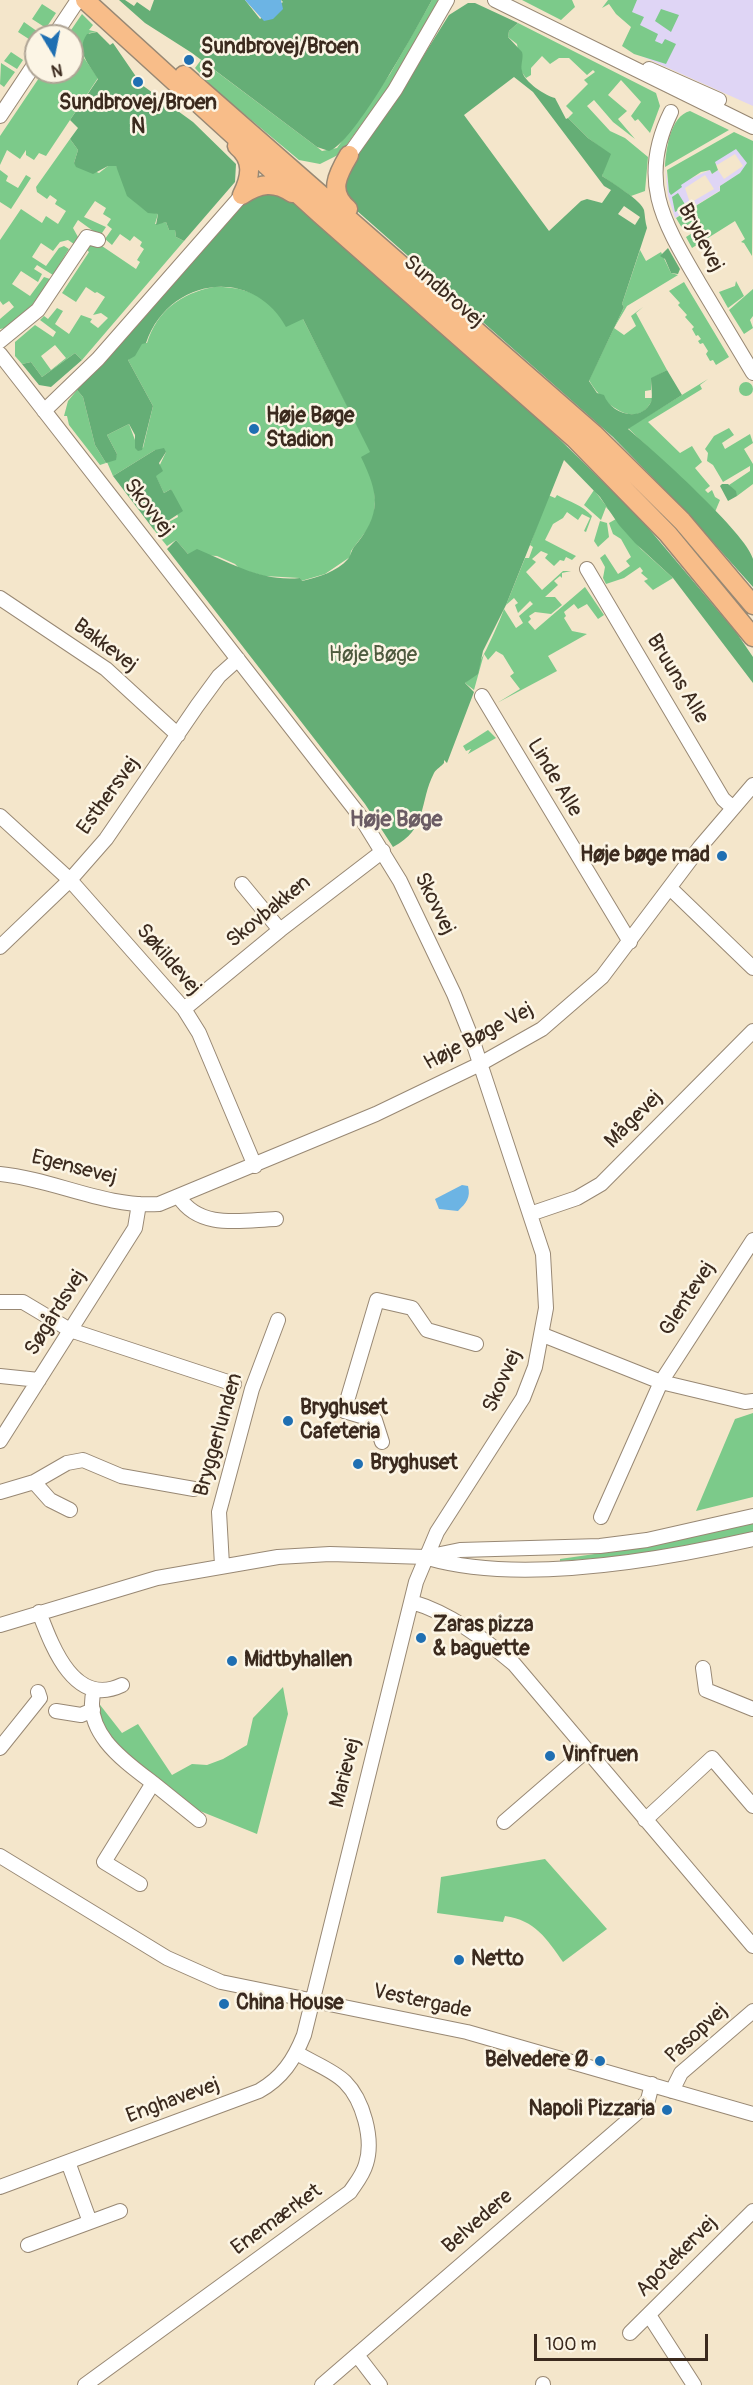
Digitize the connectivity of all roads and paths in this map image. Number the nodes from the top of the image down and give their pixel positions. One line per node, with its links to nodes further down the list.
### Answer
1 (78, 0): 6 (street)
2 (85, 0): 7 (main road, Sundbrovej)
3 (96, 0): 7 (main road, Sundbrovej)
4 (447, 0): 14 (street)
5 (501, 1): 8 (street)
6 (62, 24)
7 (117, 27): 15 (main road, Sundbrovej); 16 (main road); 17 (main road, Sundbrovej)
8 (624, 62): 12 (street); 13 (street)
9 (24, 80): 11 (street)
10 (671, 112): 22 (street, Brydevej)
11 (0, 116)
12 (753, 117)
13 (753, 127)
14 (349, 155): 15 (main road); 19 (main road)
15 (303, 178): 19 (main road, Sundbrovej)
16 (242, 195): 17 (main road); 23 (street)
17 (320, 214): 27 (main road, Sundbrovej)
18 (88, 235): 20 (street)
19 (424, 283): 26 (main road, Sundbrovej)
20 (0, 342)
21 (0, 354): 23 (street, Skovvej)
22 (753, 374)
23 (44, 411): 28 (street, Skovvej)
24 (587, 569): 32 (street, Bruuns Alle)
25 (0, 598): 30 (street, Bakkevej)
26 (753, 605)
27 (753, 637)
28 (238, 659): 30 (street, Esthersvej); 34 (street, Skovvej)
29 (482, 696): 39 (street, Linde Alle)
30 (178, 735): 35 (street, Esthersvej)
31 (753, 785): 32 (street, Høje Bøge Vej)
32 (733, 808): 37 (street, Høje Bøge Vej)
33 (0, 816): 35 (street, Søkildevej)
34 (383, 851): 38 (street, Skovbakken); 44 (street, Skovvej)
35 (70, 880): 40 (street, Esthersvej); 42 (street, Søkildevej)
36 (242, 884): 38 (street)
37 (670, 888): 39 (street, Høje Bøge Vej); 41 (street)
38 (279, 930): 42 (street, Skovbakken)
39 (630, 942): 44 (street, Høje Bøge Vej)
40 (0, 947)
41 (753, 968)
42 (184, 1009): 45 (street, Søkildevej)
43 (753, 1031): 49 (street, Mågevej)
44 (480, 1064): 45 (street, Høje Bøge Vej); 49 (street, Skovvej)
45 (255, 1166): 47 (street, Høje Bøge Vej)
46 (0, 1174): 48 (street, Egensevej)
47 (179, 1197): 48 (street, Høje Bøge Vej); 50 (street)
48 (139, 1204): 54 (street, Søgårdsvej)
49 (530, 1214): 55 (street, Skovvej)
50 (276, 1218)
51 (753, 1240): 59 (street, Glentevej)
52 (0, 1302): 54 (street)
53 (278, 1320): 72 (street, Bryggerlunden)
54 (70, 1330): 58 (street, Søgårdsvej); 60 (street)
55 (543, 1335): 59 (street); 71 (street, Skovvej)
56 (476, 1344): 63 (street)
57 (0, 1376): 58 (street)
58 (39, 1380): 62 (street, Søgårdsvej)
59 (661, 1382): 61 (street); 69 (street, Glentevej)
60 (234, 1384)
61 (753, 1401)
62 (0, 1441)
63 (382, 1442)
64 (34, 1482): 65 (street); 66 (street); 67 (street)
65 (194, 1489)
66 (0, 1492)
67 (70, 1510)
68 (753, 1516): 71 (street)
69 (601, 1517)
70 (753, 1539): 71 (street)
71 (426, 1557): 72 (street); 73 (street, Marievej)
72 (222, 1565): 74 (street)
73 (411, 1602): 84 (street); 93 (street, Marievej)
74 (39, 1612): 75 (street); 78 (street)
75 (0, 1624)
76 (703, 1668): 80 (street)
77 (122, 1685): 78 (street)
78 (94, 1690): 81 (street)
79 (38, 1692): 83 (street)
80 (753, 1709)
81 (93, 1710): 82 (street); 85 (street)
82 (56, 1711)
83 (0, 1748)
84 (586, 1751): 88 (street); 89 (street)
85 (153, 1783): 87 (street); 91 (street)
86 (753, 1806): 88 (street)
87 (199, 1820)
88 (645, 1820): 92 (street)
89 (504, 1822)
90 (0, 1856): 93 (street, Vestergade)
91 (140, 1884)
92 (753, 1946)
93 (310, 2001): 95 (street, Enghavevej); 96 (street, Vestergade)
94 (753, 2011): 97 (street, Pasopvej)
95 (297, 2053): 99 (street, Enghavevej); 108 (street, Enemærket)
96 (652, 2084): 97 (street, Vestergade); 107 (street, Belvedere)
97 (672, 2091): 98 (street, Vestergade)
98 (753, 2114)
99 (68, 2162): 100 (street, Enghavevej); 103 (street)
100 (0, 2187)
101 (120, 2211): 103 (street)
102 (753, 2211): 105 (street, Apotekervej)
103 (90, 2222): 104 (street)
104 (28, 2246)
105 (649, 2315): 106 (street, Apotekervej); 111 (street)
106 (630, 2333)
107 (357, 2355): 109 (street, Belvedere); 110 (street)
108 (85, 2385)
109 (322, 2385)
110 (380, 2385)
111 (694, 2385)

